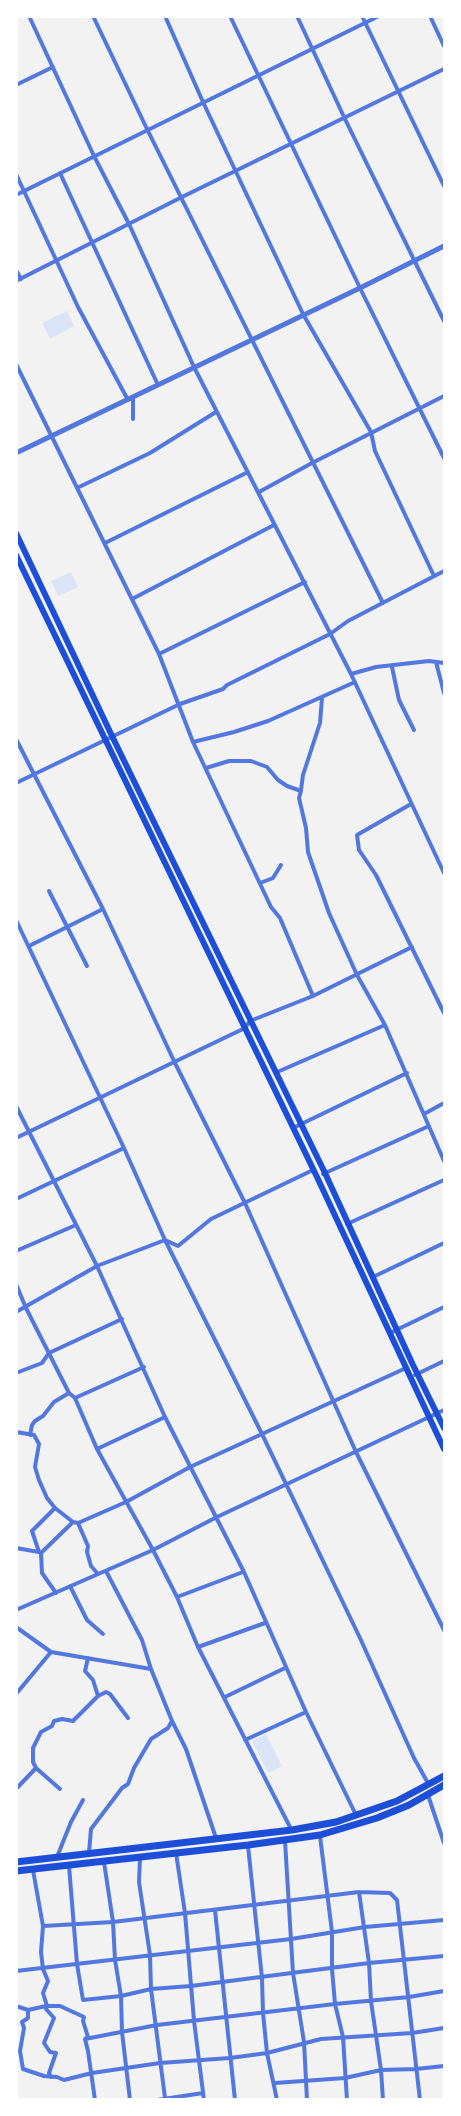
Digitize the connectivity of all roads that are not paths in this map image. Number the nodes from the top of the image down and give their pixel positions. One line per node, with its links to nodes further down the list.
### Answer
1 (29, 16): 12 (street)
2 (93, 16): 19 (street)
3 (165, 16): 17 (street)
4 (230, 16): 14 (street)
5 (297, 16): 11 (street)
6 (362, 16): 9 (street)
7 (379, 16): 9 (street)
8 (430, 16): 10 (street)
9 (365, 23): 11 (street); 16 (street)
10 (444, 46)
11 (312, 49): 14 (street); 18 (street)
12 (52, 67): 15 (street); 21 (street)
13 (444, 69): 16 (street)
14 (258, 76): 17 (street); 20 (street)
15 (16, 85)
16 (400, 92): 18 (street); 25 (street)
17 (203, 102): 19 (street); 22 (street)
18 (344, 117): 20 (street); 32 (street)
19 (147, 129): 21 (street); 28 (street)
20 (290, 146): 22 (street); 36 (street)
21 (94, 156): 23 (street); 29 (street)
22 (236, 172): 28 (street); 37 (street)
23 (60, 173): 26 (street); 30 (street)
24 (16, 174): 26 (street)
25 (444, 186)
26 (26, 190): 27 (street); 33 (street)
27 (16, 195)
28 (182, 197): 29 (street); 39 (street)
29 (129, 224): 30 (street); 41 (street)
30 (92, 243): 33 (street); 42 (street)
31 (444, 246): 32 (street)
32 (414, 260): 36 (street); 38 (street)
33 (58, 261): 35 (street); 44 (street)
34 (16, 270): 35 (street)
35 (19, 280)
36 (360, 288): 37 (street); 45 (street)
37 (303, 314): 39 (street); 48 (street)
38 (444, 321)
39 (251, 340): 41 (street); 52 (street)
40 (16, 364): 49 (street)
41 (194, 367): 42 (street); 46 (street)
42 (158, 385): 44 (street)
43 (444, 396): 45 (street)
44 (131, 399): 47 (street); 49 (street)
45 (419, 408): 48 (street); 51 (street)
46 (216, 412): 53 (street); 54 (street)
47 (133, 419)
48 (371, 432): 52 (street); 62 (street)
49 (51, 436): 50 (street); 54 (street)
50 (16, 453)
51 (444, 458)
52 (312, 463): 55 (street); 65 (street)
53 (248, 472): 55 (street); 58 (street)
54 (77, 488): 58 (street)
55 (259, 492): 56 (street)
56 (274, 525): 63 (street); 64 (street)
57 (16, 533): 59 (main road)
58 (105, 543): 64 (street)
59 (24, 549): 60 (main road); 77 (main road)
60 (16, 554): 79 (main road)
61 (444, 571): 62 (street)
62 (434, 576): 65 (street)
63 (305, 582): 66 (street); 67 (street)
64 (132, 599): 67 (street)
65 (383, 603): 66 (street)
66 (330, 634): 71 (street); 75 (street)
67 (159, 654): 75 (street)
68 (436, 662): 69 (street); 70 (street); 73 (street)
69 (444, 663)
70 (392, 667): 71 (street); 76 (street)
71 (351, 674): 72 (street)
72 (355, 682): 74 (street); 85 (street)
73 (444, 693)
74 (322, 698): 80 (street); 84 (street)
75 (180, 704): 77 (street); 80 (street)
76 (414, 730)
77 (112, 736): 79 (street); 90 (main road)
78 (16, 739): 82 (street)
79 (104, 740): 82 (street); 90 (main road)
80 (194, 742): 81 (street)
81 (206, 768): 84 (street); 88 (street)
82 (34, 775): 83 (street); 91 (street)
83 (16, 783)
84 (301, 791): 97 (street)
85 (411, 804): 87 (street); 95 (street)
86 (281, 866): 88 (street)
87 (444, 873)
88 (260, 883): 98 (street)
89 (49, 891): 93 (street)
90 (189, 902): 100 (main road); 102 (main road)
91 (103, 909): 93 (street); 103 (street)
92 (16, 920): 94 (street)
93 (67, 928): 94 (street); 96 (street)
94 (29, 946): 106 (street)
95 (412, 947): 97 (street); 99 (street)
96 (87, 966)
97 (357, 975): 98 (street); 101 (street)
98 (313, 996): 100 (street)
99 (444, 1013)
100 (250, 1021): 102 (street); 104 (main road)
101 (385, 1025): 104 (street); 105 (street)
102 (245, 1028): 103 (street); 112 (main road)
103 (174, 1060): 106 (street); 123 (street)
104 (275, 1073): 110 (main road)
105 (407, 1073): 109 (street); 110 (street)
106 (101, 1099): 113 (street); 115 (street)
107 (444, 1103): 109 (street)
108 (16, 1106): 113 (street)
109 (424, 1114): 111 (street)
110 (300, 1124): 112 (street); 118 (main road)
111 (429, 1126): 116 (street); 118 (street)
112 (293, 1128): 117 (main road)
113 (30, 1132): 114 (street); 121 (street)
114 (16, 1138)
115 (124, 1148): 121 (street); 126 (street)
116 (444, 1161)
117 (313, 1170): 119 (main road); 123 (street)
118 (325, 1173): 119 (street); 124 (main road)
119 (317, 1177): 136 (main road)
120 (444, 1180): 124 (street)
121 (53, 1182): 122 (street); 125 (street)
122 (16, 1200)
123 (245, 1203): 126 (street); 145 (street)
124 (347, 1224): 130 (main road)
125 (76, 1225): 128 (street); 129 (street)
126 (165, 1240): 129 (street); 152 (street)
127 (444, 1243): 130 (street)
128 (16, 1251)
129 (97, 1266): 133 (street); 135 (street)
130 (372, 1278): 136 (main road)
131 (16, 1284): 133 (street)
132 (444, 1306): 136 (street)
133 (26, 1308): 134 (street); 137 (street)
134 (16, 1312)
135 (122, 1319): 137 (street); 139 (street)
136 (393, 1331): 140 (main road); 142 (main road)
137 (49, 1353): 141 (street); 143 (street)
138 (444, 1361): 142 (street)
139 (144, 1367): 144 (street); 148 (street)
140 (406, 1368): 142 (main road); 145 (street)
141 (16, 1373)
142 (414, 1376): 147 (main road); 149 (main road)
143 (69, 1393): 144 (street); 153 (street)
144 (75, 1398): 154 (street)
145 (333, 1401): 152 (street); 156 (street)
146 (444, 1410): 147 (street)
147 (437, 1413): 149 (street); 150 (main road)
148 (165, 1417): 154 (street); 157 (street)
149 (429, 1417): 155 (main road); 156 (street)
150 (444, 1428)
151 (16, 1432): 153 (street)
152 (261, 1434): 157 (street); 158 (street)
153 (30, 1435): 160 (street)
154 (97, 1449): 159 (street)
155 (444, 1449)
156 (356, 1452): 158 (street); 175 (street)
157 (190, 1467): 159 (street); 161 (street)
158 (285, 1486): 161 (street); 191 (street)
159 (126, 1502): 162 (street); 164 (street)
160 (55, 1508): 162 (street); 165 (street)
161 (217, 1517): 164 (street); 167 (street)
162 (75, 1523): 165 (street); 168 (street)
163 (16, 1548): 165 (street)
164 (153, 1550): 166 (street); 171 (street)
165 (40, 1552): 170 (street)
166 (106, 1570): 168 (street); 181 (street)
167 (244, 1572): 171 (street); 173 (street)
168 (98, 1574): 169 (street)
169 (70, 1586): 170 (street); 176 (street)
170 (56, 1593): 172 (street)
171 (177, 1598): 177 (street)
172 (16, 1610)
173 (266, 1623): 177 (street); 180 (street)
174 (16, 1628): 178 (street)
175 (444, 1630)
176 (103, 1634)
177 (198, 1647): 184 (street)
178 (51, 1652): 179 (street); 182 (street)
179 (87, 1658): 181 (street); 183 (street)
180 (285, 1668): 184 (street); 185 (street)
181 (151, 1670): 187 (street)
182 (16, 1694)
183 (98, 1696): 186 (street); 189 (street)
184 (225, 1697): 188 (street)
185 (306, 1712): 188 (street); 197 (street)
186 (128, 1718)
187 (172, 1721): 200 (street); 205 (street)
188 (245, 1740): 198 (street)
189 (36, 1768): 193 (street); 194 (street)
190 (444, 1776): 191 (highway)
191 (429, 1785): 197 (highway)
192 (444, 1785): 195 (highway)
193 (16, 1789)
194 (60, 1789)
195 (428, 1795): 199 (highway); 202 (street)
196 (83, 1800): 207 (street)
197 (357, 1816): 198 (highway)
198 (291, 1830): 200 (highway)
199 (320, 1835): 201 (highway); 214 (street)
200 (216, 1838): 205 (highway)
201 (285, 1840): 203 (highway); 215 (street)
202 (444, 1843)
203 (248, 1845): 204 (highway); 216 (street)
204 (176, 1852): 206 (highway); 218 (street)
205 (89, 1854): 207 (highway)
206 (140, 1857): 209 (highway); 219 (street)
207 (57, 1858): 208 (highway)
208 (16, 1862)
209 (104, 1862): 210 (highway); 221 (street)
210 (69, 1866): 211 (highway); 222 (street)
211 (33, 1869): 212 (highway); 224 (street)
212 (16, 1871)
213 (359, 1892): 214 (street); 223 (street); 225 (street)
214 (328, 1895): 215 (street); 226 (street)
215 (289, 1899): 216 (street); 227 (street)
216 (255, 1905): 217 (street); 228 (street)
217 (215, 1910): 218 (street); 229 (street)
218 (185, 1913): 219 (street); 230 (street)
219 (144, 1918): 221 (street); 231 (street)
220 (444, 1920): 223 (street)
221 (113, 1922): 222 (street); 233 (street)
222 (75, 1924): 224 (street); 236 (street)
223 (400, 1924): 225 (street); 234 (street)
224 (43, 1926): 237 (street)
225 (364, 1927): 226 (street); 235 (street)
226 (332, 1932): 227 (street); 238 (street)
227 (291, 1939): 228 (street); 240 (street)
228 (259, 1942): 229 (street); 241 (street)
229 (219, 1946): 230 (street); 242 (street)
230 (189, 1950): 231 (street); 243 (street)
231 (150, 1955): 233 (street); 244 (street)
232 (444, 1956): 234 (street)
233 (116, 1960): 236 (street); 246 (street)
234 (404, 1961): 235 (street); 247 (street)
235 (369, 1963): 238 (street); 248 (street)
236 (77, 1964): 237 (street); 246 (street)
237 (43, 1969): 239 (street); 251 (street)
238 (332, 1969): 240 (street); 249 (street)
239 (16, 1971)
240 (293, 1973): 241 (street); 252 (street)
241 (262, 1978): 242 (street); 254 (street)
242 (224, 1982): 243 (street); 255 (street)
243 (191, 1986): 244 (street); 256 (street)
244 (151, 1989): 246 (street); 257 (street)
245 (444, 1991): 247 (street)
246 (121, 1996): 259 (street)
247 (409, 1997): 248 (street); 260 (street)
248 (371, 2001): 249 (street); 261 (street)
249 (335, 2004): 252 (street); 262 (street)
250 (16, 2006): 253 (street)
251 (46, 2006): 253 (street); 263 (street); 274 (street)
252 (298, 2008): 254 (street); 264 (street)
253 (28, 2010): 274 (street)
254 (262, 2013): 255 (street); 265 (street)
255 (227, 2017): 256 (street); 266 (street)
256 (194, 2021): 257 (street); 267 (street)
257 (157, 2025): 259 (street); 268 (street)
258 (444, 2028): 260 (street)
259 (122, 2032): 263 (street); 270 (street)
260 (412, 2033): 261 (street); 271 (street)
261 (376, 2034): 262 (street); 272 (street)
262 (343, 2037): 264 (street); 275 (street)
263 (84, 2039): 273 (street)
264 (304, 2042): 265 (street); 276 (street)
265 (267, 2053): 266 (street); 277 (street)
266 (230, 2058): 267 (street); 284 (street)
267 (199, 2059): 268 (street); 278 (street)
268 (160, 2062): 270 (street); 279 (street)
269 (444, 2066): 271 (street)
270 (127, 2067): 273 (street); 281 (street)
271 (416, 2069): 272 (street); 289 (street)
272 (381, 2070): 275 (street); 288 (street)
273 (92, 2073): 274 (street); 280 (street)
274 (51, 2077)
275 (345, 2078): 276 (street); 287 (street)
276 (306, 2080): 277 (street); 286 (street)
277 (275, 2083): 285 (street)
278 (203, 2093): 279 (street); 283 (street)
279 (165, 2098): 282 (street)
280 (95, 2100)
281 (130, 2100)
282 (157, 2100)
283 (204, 2100)
284 (235, 2100)
285 (277, 2100)
286 (307, 2100)
287 (347, 2100)
288 (383, 2100)
289 (420, 2100)

